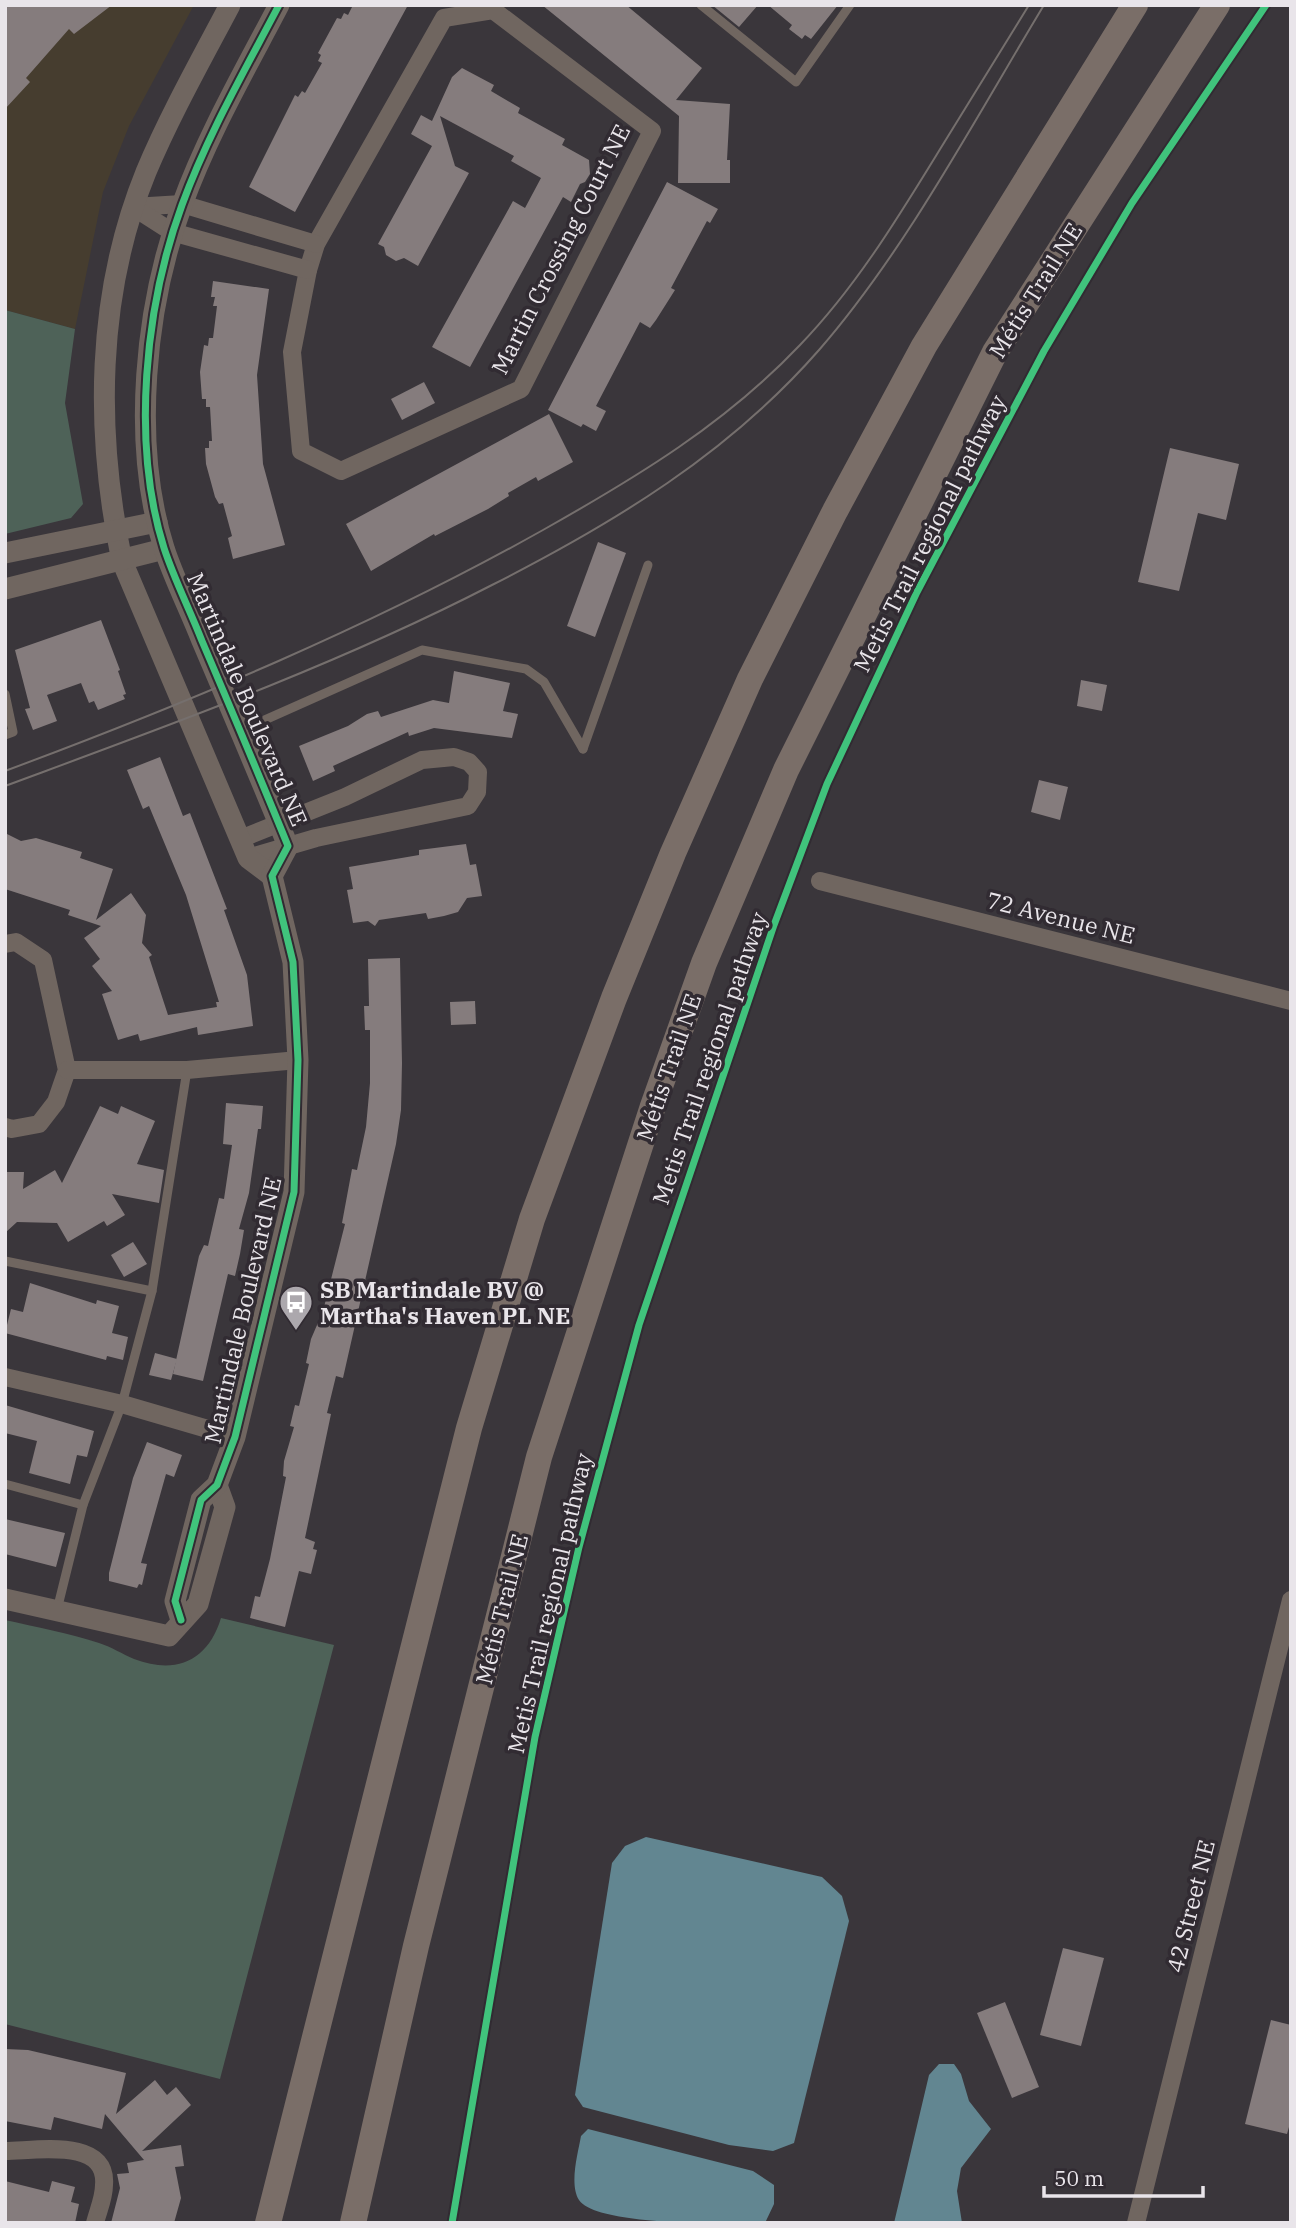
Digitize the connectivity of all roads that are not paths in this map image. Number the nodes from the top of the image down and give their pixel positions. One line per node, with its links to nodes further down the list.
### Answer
1 (230, 5): 8 (street)
2 (279, 5): 7 (street, Martindale Boulevard NE)
3 (701, 5): 4 (lane)
4 (850, 5)
5 (1135, 5): 45 (main road)
6 (1217, 5): 46 (main road, Métis Trail NE)
7 (182, 204): 8 (street); 9 (street, Martindale Boulevard NE); 10 (street)
8 (133, 207): 9 (street); 13 (street)
9 (172, 232): 11 (street); 12 (street, Martindale Boulevard NE)
10 (316, 244): 11 (street, Martin Crossing Court NE); 11 (street, Martin Crossing Court NE)
11 (308, 270)
12 (157, 522): 13 (street); 14 (street, Martindale Boulevard NE)
13 (116, 531): 15 (street); 16 (street)
14 (164, 549): 16 (street); 20 (street, Martindale Boulevard NE)
15 (5, 553)
16 (122, 561): 18 (street); 24 (street)
17 (648, 565): 20 (lane)
18 (5, 589)
19 (5, 694): 21 (lane)
20 (240, 731): 22 (street, Martindale Boulevard NE)
21 (5, 735)
22 (279, 823): 23 (street, Martindale Boulevard NE); 23 (street); 24 (street)
23 (288, 846): 24 (street); 25 (street, Martindale Boulevard NE)
24 (244, 849): 25 (street)
25 (272, 876): 29 (street, Martindale Boulevard NE)
26 (820, 881): 28 (street, 72 Avenue NE)
27 (5, 944): 30 (street)
28 (1291, 1001)
29 (298, 1060): 31 (street); 37 (street, Martindale Boulevard NE)
30 (66, 1070): 31 (street); 32 (street)
31 (187, 1070): 34 (lane)
32 (5, 1127)
33 (5, 1261): 34 (lane)
34 (152, 1291): 36 (lane)
35 (5, 1377): 36 (street)
36 (122, 1404): 37 (street); 39 (lane)
37 (235, 1437): 42 (street, Martindale Boulevard NE)
38 (5, 1484): 39 (lane)
39 (83, 1505): 42 (lane)
40 (5, 1599): 42 (street, Martindale Boulevard NE)
41 (1291, 1600): 47 (street, 42 Street NE)
42 (56, 1612)
43 (5, 2151): 44 (street)
44 (95, 2223)
45 (268, 2223)
46 (353, 2223)
47 (1136, 2223)

